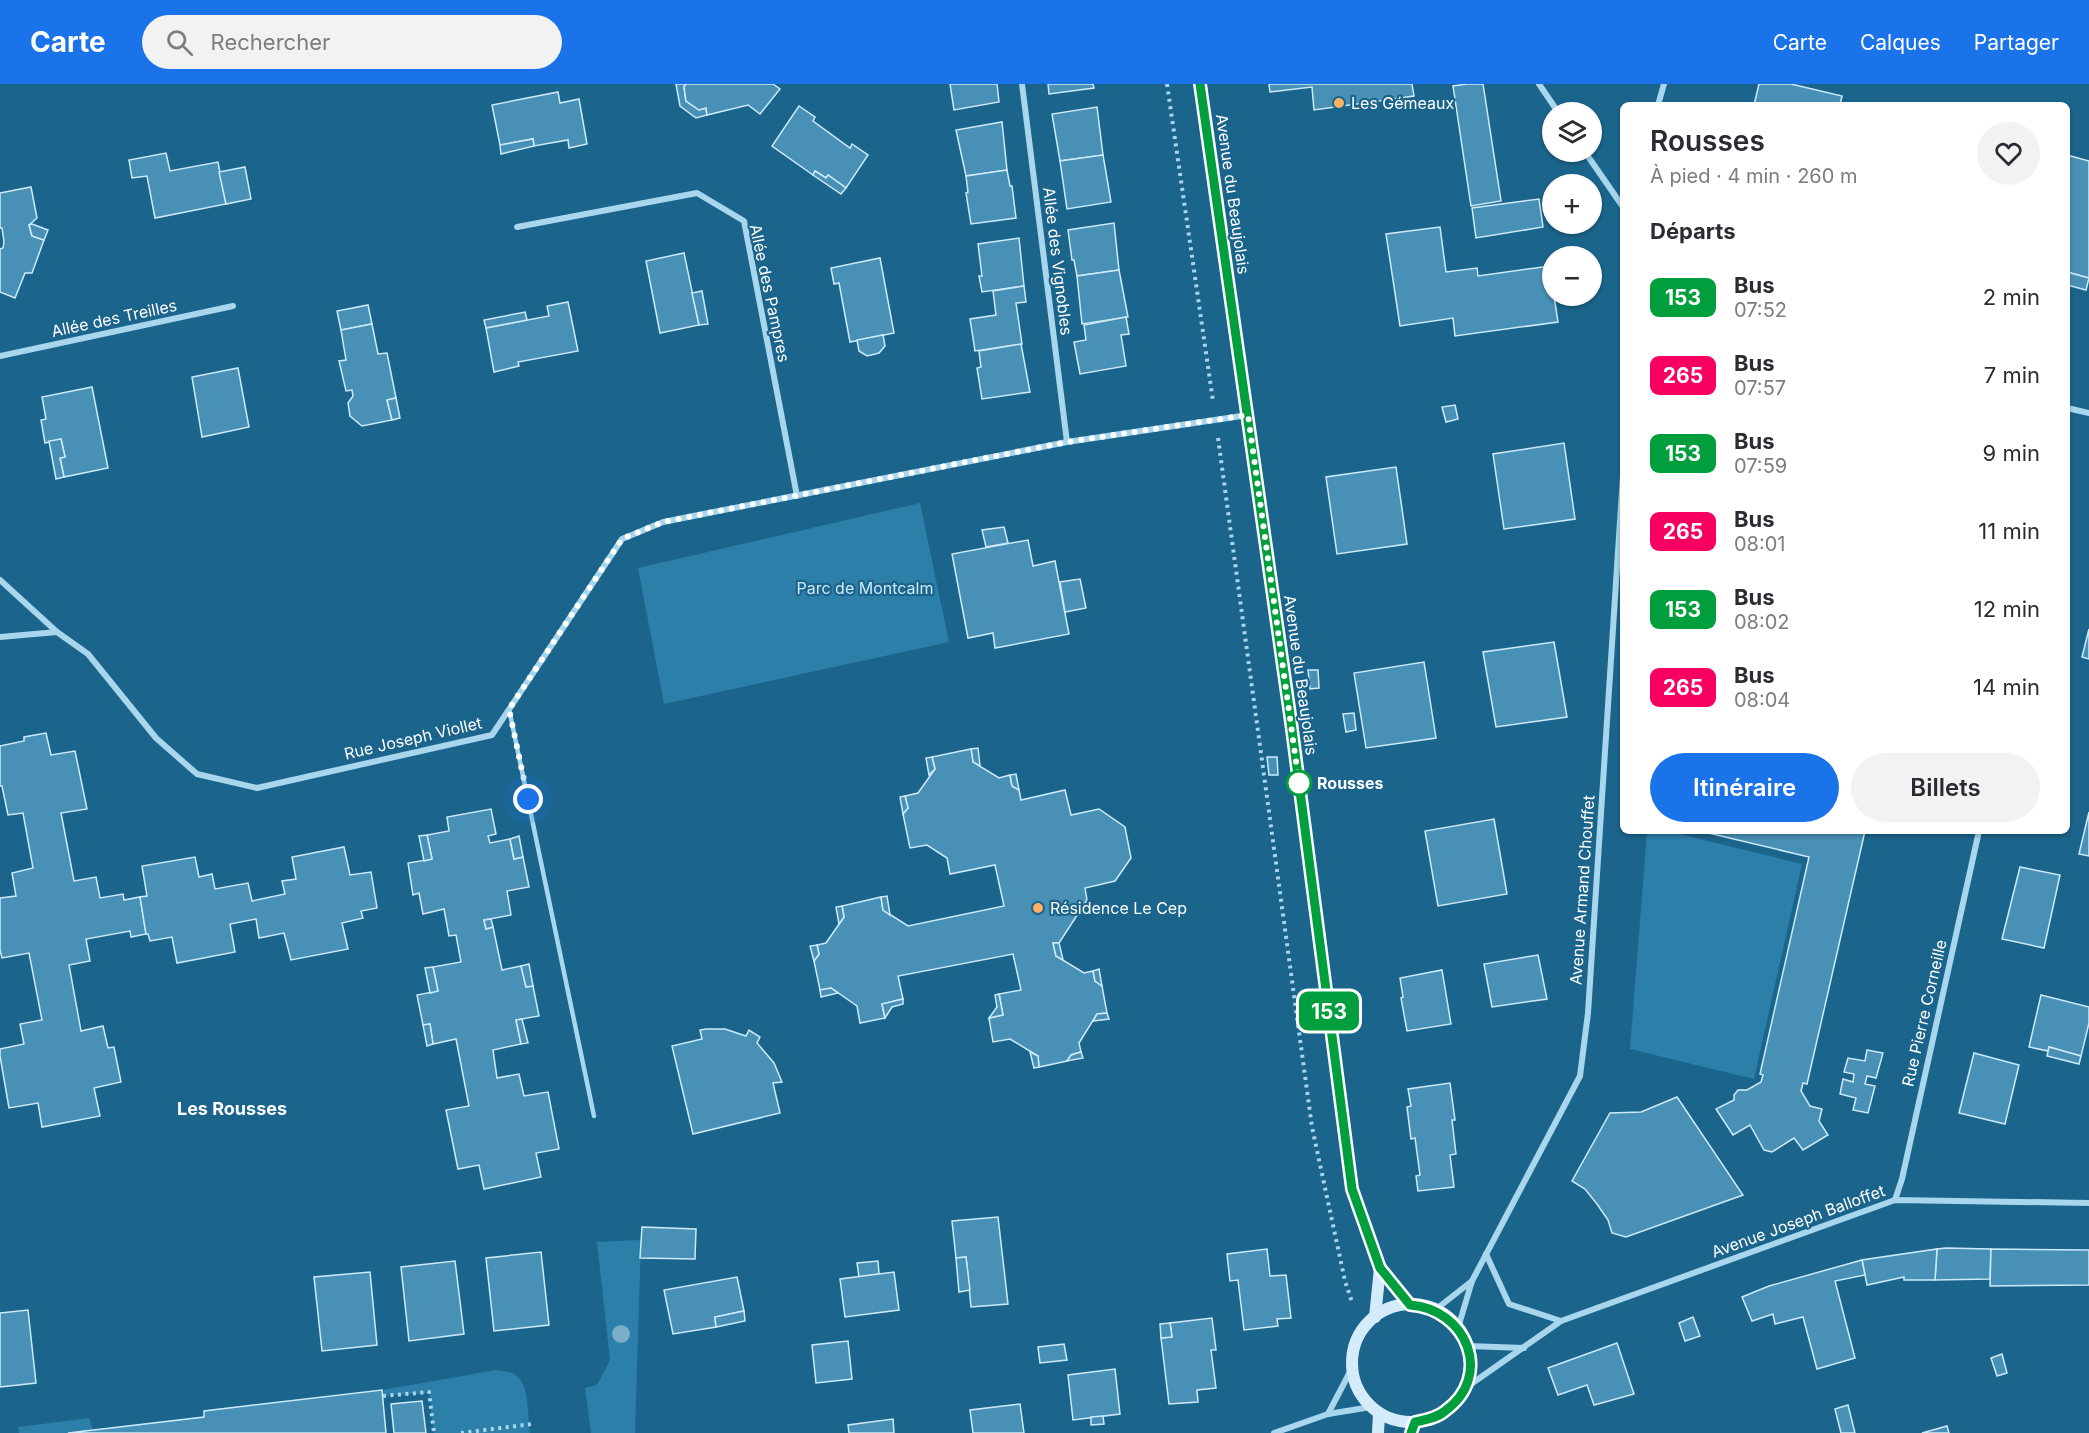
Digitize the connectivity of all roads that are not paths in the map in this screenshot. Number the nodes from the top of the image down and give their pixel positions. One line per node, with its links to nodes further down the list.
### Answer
1 (1022, 84): 15 (street, Allée des Vignobles)
2 (1200, 84): 14 (main road, Avenue du Beaujolais)
3 (1539, 84): 5 (street)
4 (1664, 84): 6 (street)
5 (1551, 102)
6 (1659, 102)
7 (1592, 162): 8 (street)
8 (1620, 203)
9 (517, 227): 16 (street, Allée des Pampres)
10 (233, 306): 11 (street, Allée des Treilles)
11 (0, 356)
12 (2070, 409): 13 (street)
13 (2089, 413)
14 (1248, 415): 15 (street, Rue Joseph Viollet); 27 (main road, Avenue du Beaujolais)
15 (1067, 442): 16 (street, Rue Joseph Viollet)
16 (796, 496): 21 (street, Rue Joseph Viollet)
17 (1620, 520): 26 (street, Avenue Armand Chouffet)
18 (0, 580): 19 (street)
19 (57, 632): 20 (street); 21 (street, Rue Joseph Viollet)
20 (0, 637)
21 (509, 709): 23 (lane)
22 (1978, 834): 24 (street, Rue Pierre Corneille)
23 (594, 1116)
24 (1894, 1200): 25 (street, Avenue Joseph Balloffet); 32 (street, Avenue Joseph Balloffet)
25 (2089, 1203)
26 (1486, 1254): 28 (street, Avenue Armand Chouffet); 32 (street)
27 (1380, 1268): 29 (main road, Avenue du Beaujolais); 31 (main road, Avenue du Beaujolais)
28 (1472, 1281): 30 (street, Avenue Armand Chouffet); 33 (street, Avenue Armand Chouffet)
29 (1410, 1305): 30 (main road); 31 (main road)
30 (1435, 1310): 33 (main road)
31 (1375, 1317): 36 (main road)
32 (1561, 1321): 35 (street, Avenue Joseph Balloffet)
33 (1458, 1328): 34 (main road)
34 (1468, 1346): 35 (street); 37 (main road)
35 (1525, 1348): 37 (street, Avenue Joseph Balloffet)
36 (1352, 1368): 38 (main road); 39 (street)
37 (1464, 1389): 40 (main road)
38 (1375, 1410): 39 (street); 40 (main road); 42 (main road)
39 (1328, 1414): 41 (street)
40 (1413, 1428)
41 (1274, 1433)
42 (1378, 1433)

